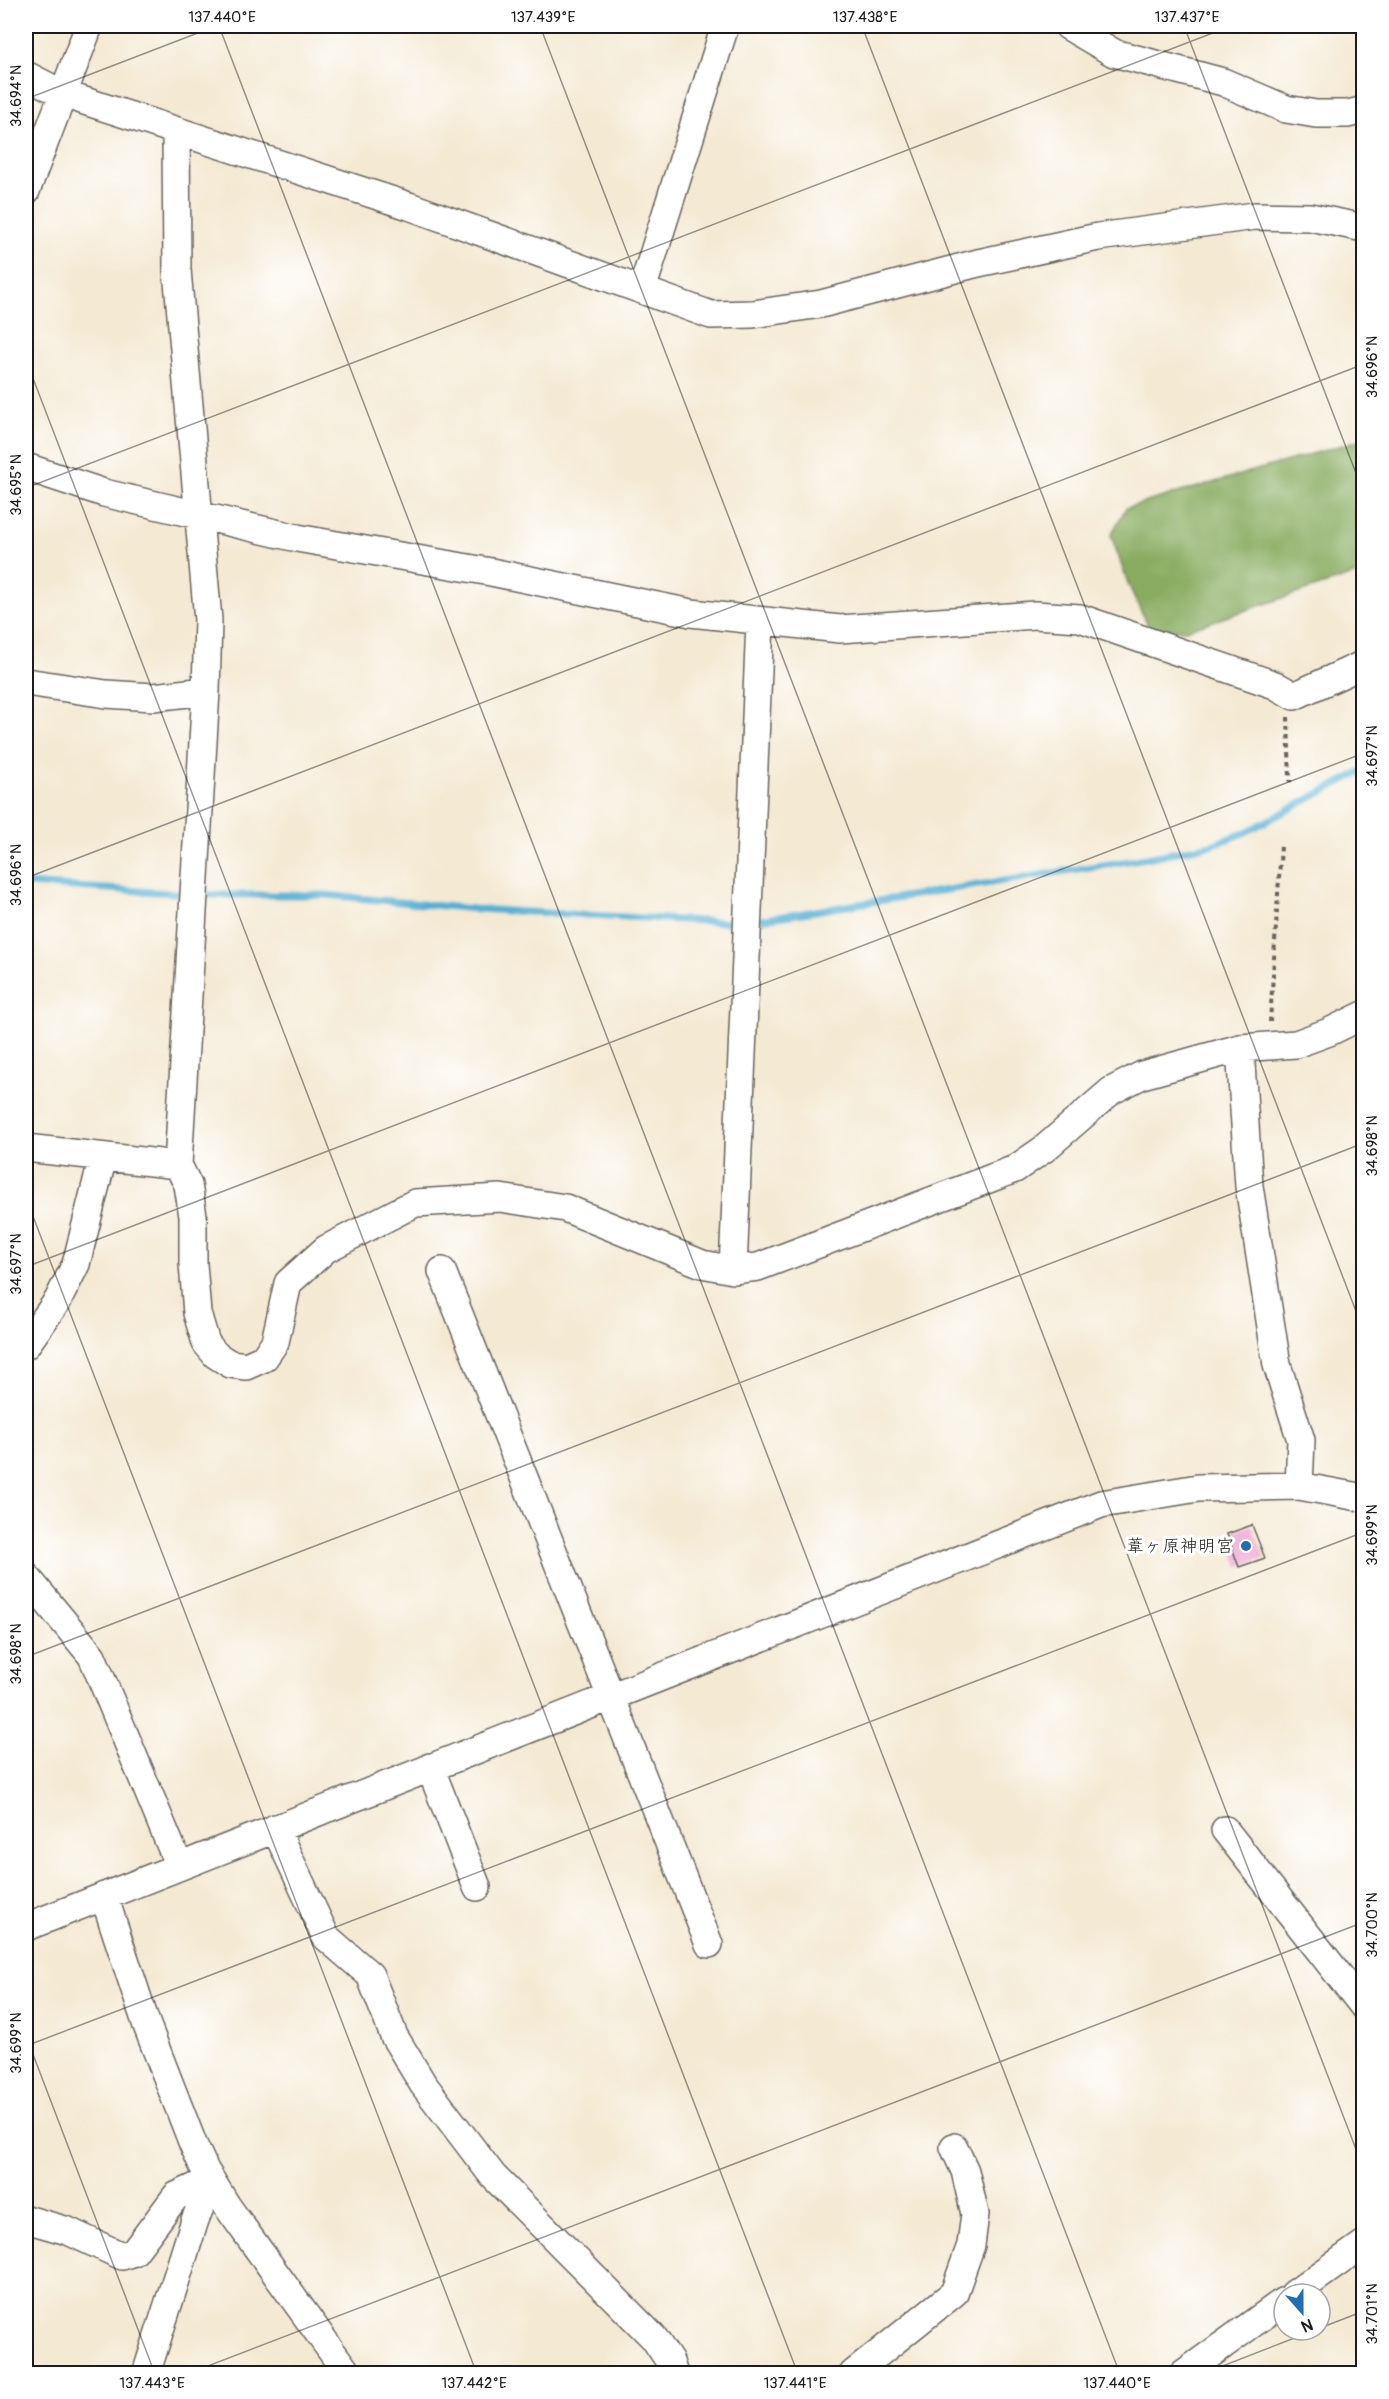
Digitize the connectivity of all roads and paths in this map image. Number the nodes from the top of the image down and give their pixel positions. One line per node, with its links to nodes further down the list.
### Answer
1 (89, 26): 5 (street)
2 (725, 26): 10 (street)
3 (1068, 26): 6 (street)
4 (26, 75): 5 (street)
5 (63, 94): 7 (street); 8 (street)
6 (1364, 110)
7 (176, 131): 10 (street); 12 (street)
8 (26, 190)
9 (1364, 228): 10 (street)
10 (642, 290)
11 (26, 467): 12 (street)
12 (198, 515): 13 (street); 16 (street)
13 (760, 622): 17 (street); 26 (street)
14 (1364, 664): 17 (street)
15 (26, 682): 16 (street)
16 (206, 691): 25 (street)
17 (1294, 696): 18 (path)
18 (1290, 783)
19 (1281, 846): 21 (path)
20 (1364, 1015): 21 (street)
21 (1269, 1045): 22 (street)
22 (1240, 1048): 26 (street); 29 (street)
23 (26, 1148): 24 (street)
24 (103, 1157): 25 (street); 28 (street)
25 (178, 1165): 26 (street)
26 (733, 1270)
27 (441, 1271): 32 (street)
28 (26, 1345)
29 (1299, 1486): 30 (street); 32 (street)
30 (1364, 1498)
31 (26, 1576): 36 (street)
32 (611, 1696): 33 (street); 40 (street)
33 (430, 1767): 34 (street); 37 (street)
34 (275, 1828): 36 (street); 50 (street)
35 (1225, 1830): 41 (street)
36 (179, 1866): 38 (street)
37 (477, 1887)
38 (104, 1896): 39 (street); 43 (street)
39 (26, 1927)
40 (709, 1944)
41 (1364, 2007)
42 (954, 2147): 51 (street)
43 (211, 2180): 44 (street); 48 (street); 49 (street)
44 (26, 2219)
45 (1364, 2244): 46 (street)
46 (1311, 2282)
47 (1272, 2310): 52 (street)
48 (146, 2373)
49 (348, 2373)
50 (674, 2373)
51 (853, 2373)
52 (1183, 2373)

